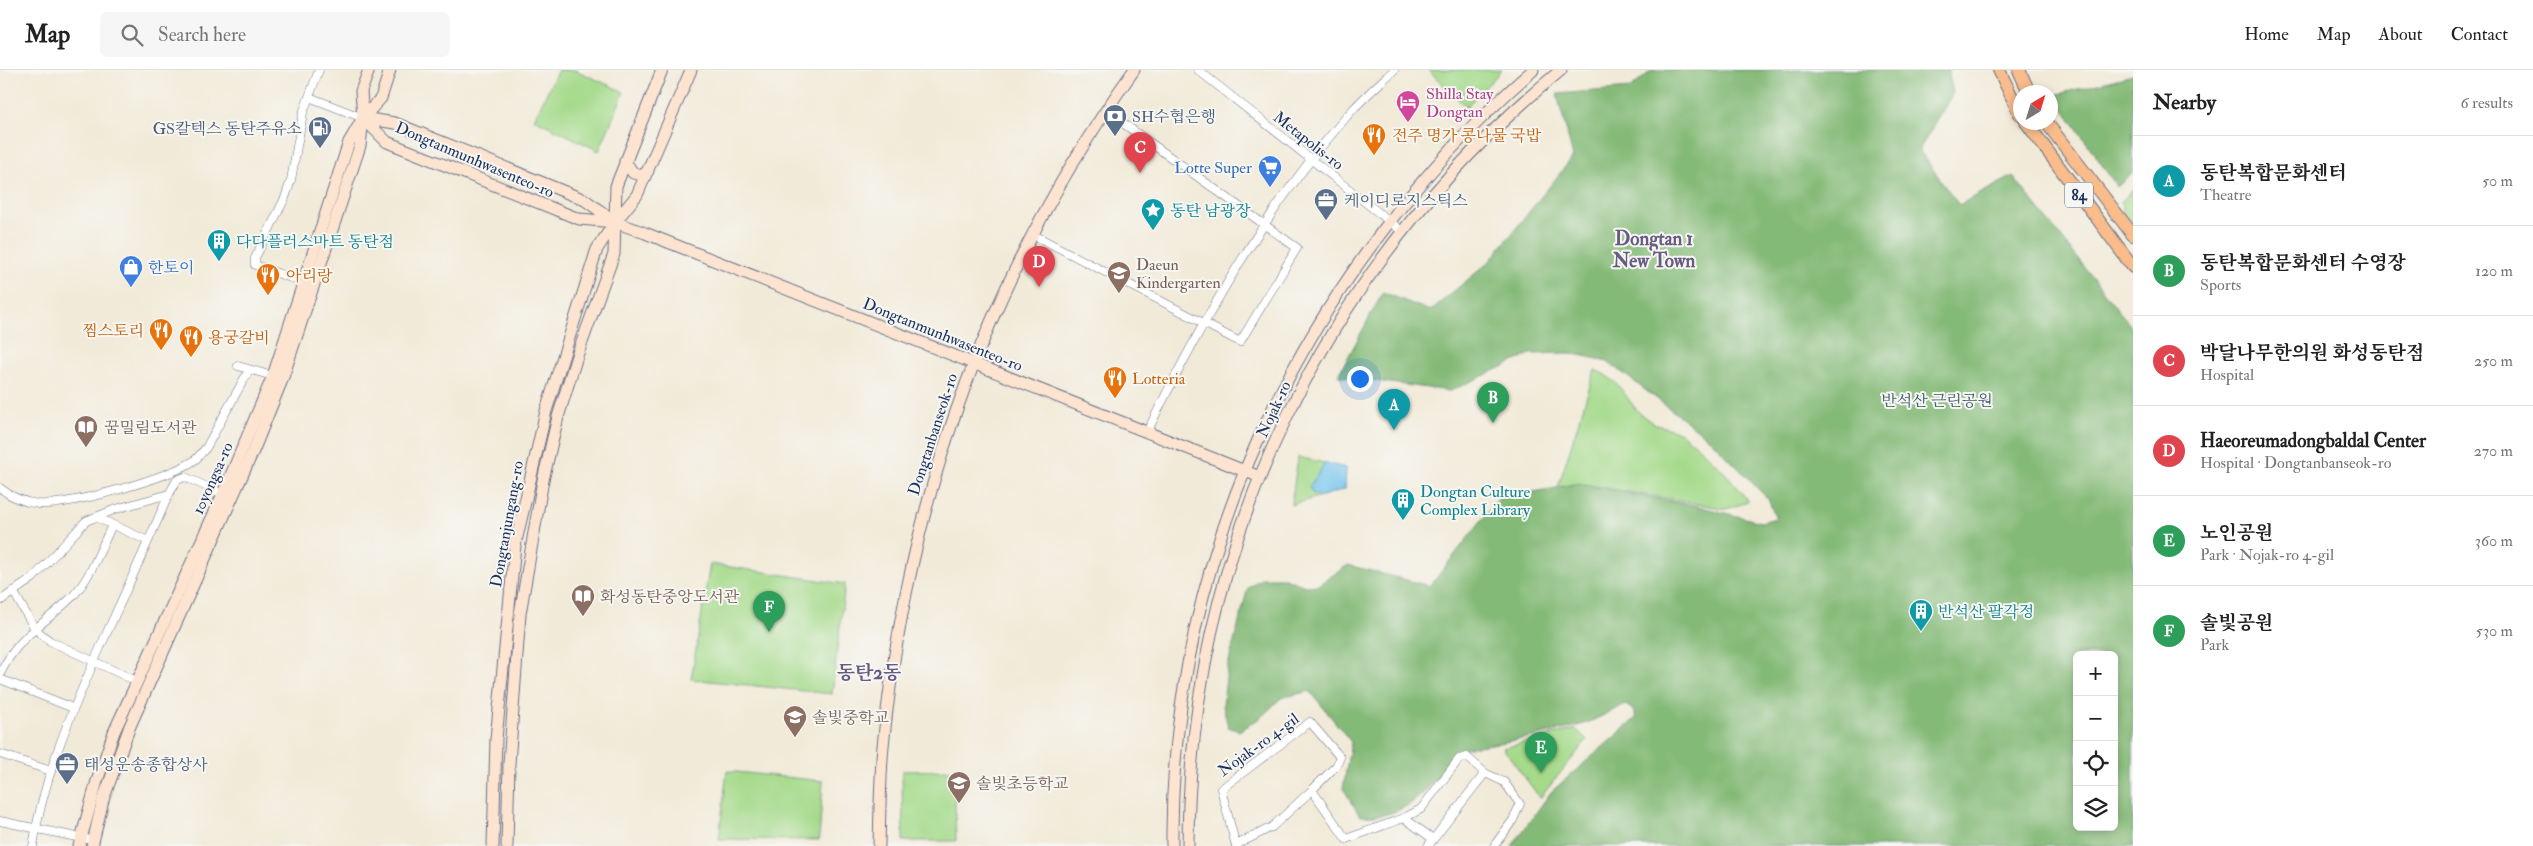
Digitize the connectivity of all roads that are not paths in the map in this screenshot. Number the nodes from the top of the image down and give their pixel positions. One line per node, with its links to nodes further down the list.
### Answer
1 (319, 70): 14 (street)
2 (369, 70): 17 (street, 10yongsa-ro)
3 (390, 70): 17 (street, 10yongsa-ro)
4 (662, 70): 21 (street, Dongtanjungang-ro)
5 (691, 70): 22 (street, Dongtanjungang-ro)
6 (1134, 70): 16 (street, Dongtanbanseok-ro)
7 (1198, 70): 20 (street, Metapolis-ro)
8 (1394, 70): 20 (street)
9 (1561, 70): 26 (street, Nojak-ro)
10 (1999, 70): 15 (main road)
11 (2019, 70): 13 (main road)
12 (1529, 73): 23 (street, Nojak-ro)
13 (2026, 85)
14 (309, 97): 17 (street); 32 (street)
15 (2013, 99)
16 (1106, 111): 25 (street); 27 (street, Dongtanbanseok-ro)
17 (363, 118): 24 (street, Dongtanmunhwasenteo-ro); 24 (street, Dongtanmunhwasenteo-ro); 32 (street, 10yongsa-ro); 37 (street, 10yongsa-ro)
18 (2032, 130): 30 (main road, 84)
19 (2052, 130): 28 (main road, 84)
20 (1312, 160): 23 (street, Metapolis-ro); 25 (street)
21 (625, 161): 22 (street); 24 (street, Dongtanjungang-ro)
22 (648, 171): 24 (street, Dongtanjungang-ro)
23 (1388, 221): 26 (street, Metapolis-ro); 29 (street, Nojak-ro)
24 (615, 222): 34 (street, Dongtanmunhwasenteo-ro); 71 (street, Dongtanjungang-ro); 72 (street, Dongtanjungang-ro)
25 (1264, 225): 33 (street); 33 (street)
26 (1403, 232): 31 (street, Nojak-ro)
27 (1032, 234): 33 (street); 34 (street, Dongtanbanseok-ro)
28 (2133, 235)
29 (1359, 260): 31 (street); 38 (street, Nojak-ro)
30 (2133, 267)
31 (1372, 270): 39 (street, Nojak-ro)
32 (302, 282): 37 (street, 10yongsa-ro)
33 (1204, 322): 40 (street)
34 (972, 363): 40 (street, Dongtanmunhwasenteo-ro); 73 (street, Dongtanbanseok-ro)
35 (238, 366): 36 (street)
36 (249, 370): 37 (street); 43 (street)
37 (278, 378): 45 (street, 10yongsa-ro); 67 (street, 10yongsa-ro)
38 (1267, 420): 39 (street); 41 (street, Nojak-ro)
39 (1281, 427): 42 (street, Nojak-ro)
40 (1147, 432): 41 (street, Dongtanmunhwasenteo-ro)
41 (1245, 471): 42 (street, Dongtanmunhwasenteo-ro); 47 (street, Nojak-ro)
42 (1260, 477): 49 (street, Nojak-ro)
43 (0, 488)
44 (169, 494): 45 (street); 46 (street); 50 (street)
45 (223, 494): 57 (street, 10yongsa-ro)
46 (96, 517): 48 (street); 51 (street)
47 (1226, 522): 49 (street); 74 (street, Nojak-ro)
48 (112, 525): 50 (street); 53 (street)
49 (1241, 528): 75 (street, Nojak-ro)
50 (148, 541): 54 (street)
51 (13, 591): 52 (street); 53 (street)
52 (0, 601)
53 (35, 629): 54 (street); 55 (street)
54 (94, 662): 57 (street); 58 (street)
55 (0, 674)
56 (0, 679): 58 (street)
57 (136, 681): 66 (street, 10yongsa-ro)
58 (73, 708): 60 (street)
59 (0, 754): 60 (street)
60 (51, 771): 65 (street)
61 (1485, 773): 63 (street); 69 (street); 77 (street)
62 (1312, 790): 68 (street); 76 (street, Nojak-ro 4-gil); 76 (street, Nojak-ro 4-gil)
63 (1404, 818): 68 (street); 69 (street)
64 (0, 822): 65 (street)
65 (35, 828): 66 (street); 70 (street)
66 (80, 842): 67 (street)
67 (92, 843)
68 (1346, 843)
69 (1431, 843)
70 (33, 846)
71 (493, 846)
72 (507, 846)
73 (879, 846)
74 (1172, 846)
75 (1188, 846)
76 (1236, 846)
77 (1494, 846)

